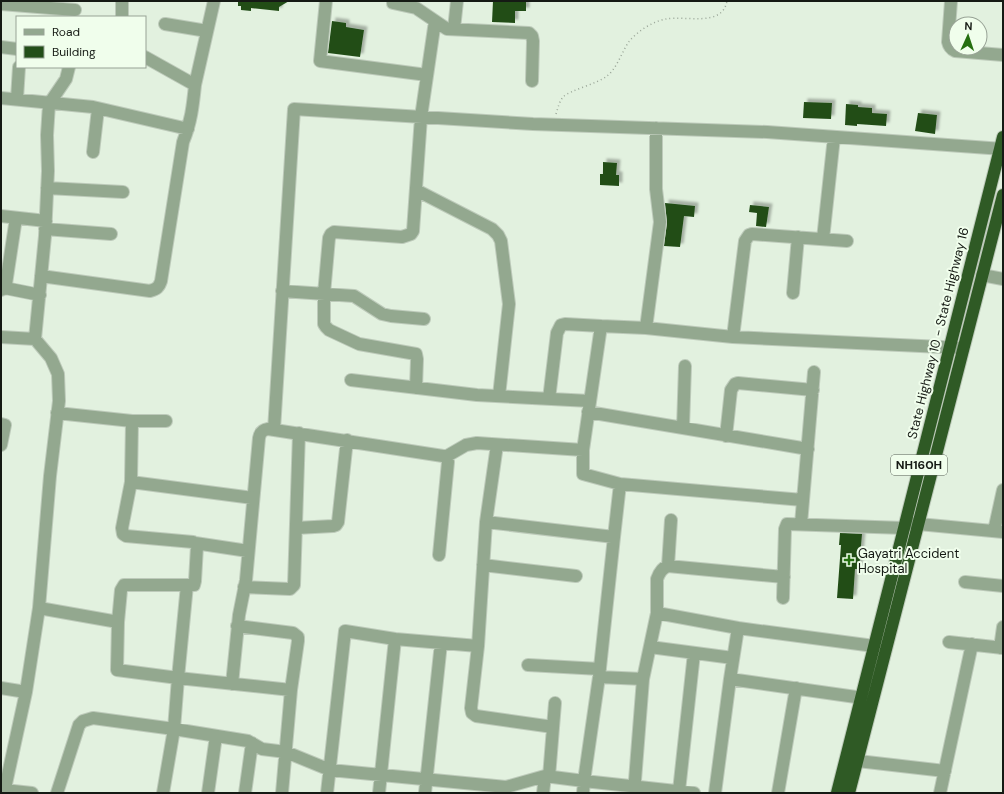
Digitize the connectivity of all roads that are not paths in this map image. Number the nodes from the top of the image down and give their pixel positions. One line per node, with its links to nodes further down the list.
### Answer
1 (122, 1): 9 (street)
2 (214, 1): 13 (street)
3 (326, 1): 20 (street)
4 (393, 1): 10 (street)
5 (457, 1): 12 (street)
6 (952, 1): 16 (street)
7 (1, 4): 8 (street)
8 (75, 9)
9 (122, 16)
10 (435, 21): 12 (street); 20 (street)
11 (165, 24): 13 (street)
12 (454, 29): 21 (street)
13 (207, 30): 22 (street)
14 (1, 47): 15 (street)
15 (16, 49)
16 (1003, 54)
17 (146, 58): 22 (street)
18 (19, 68): 24 (street)
19 (68, 68): 25 (street)
20 (427, 75): 27 (street)
21 (532, 81)
22 (195, 85): 29 (street)
23 (1, 98): 24 (street)
24 (17, 99): 25 (street)
25 (50, 103): 26 (street); 33 (street)
26 (98, 109): 29 (street); 32 (street)
27 (421, 117): 28 (street); 34 (street); 48 (street)
28 (656, 128): 30 (street); 54 (street)
29 (188, 129): 45 (street)
30 (834, 137): 31 (street); 42 (street)
31 (1002, 145): 58 (highway, State Highway 10 - State Highway 16 / NH160H)
32 (93, 152)
33 (47, 188): 35 (street); 39 (street)
34 (416, 190): 50 (street); 65 (street)
35 (123, 192)
36 (1003, 196): 44 (highway, State Highway 10 - State Highway 16 / NH160H)
37 (1, 216): 38 (street)
38 (16, 218): 39 (street); 47 (street)
39 (46, 225): 40 (street); 45 (street)
40 (111, 234)
41 (798, 237): 42 (street); 49 (street); 56 (street)
42 (823, 239): 43 (street)
43 (847, 241)
44 (982, 275): 46 (street); 59 (highway, State Highway 10 - State Highway 16 / NH160H)
45 (41, 276): 51 (street)
46 (1003, 279)
47 (3, 289): 51 (street)
48 (282, 291): 50 (street); 73 (street)
49 (793, 293)
50 (324, 294): 52 (street); 63 (street)
51 (40, 295): 57 (street)
52 (424, 319)
53 (601, 326): 54 (street); 66 (street); 67 (street)
54 (646, 328): 56 (street)
55 (1, 337): 57 (street)
56 (733, 337): 58 (street)
57 (36, 339): 68 (street)
58 (949, 348): 59 (street); 91 (highway, State Highway 10 - State Highway 16 / NH160H)
59 (963, 348): 90 (highway, State Highway 10 - State Highway 16 / NH160H)
60 (685, 366): 72 (street)
61 (814, 372): 64 (street)
62 (351, 380): 63 (street)
63 (416, 388): 65 (street)
64 (813, 390): 75 (street); 79 (street)
65 (499, 396): 66 (street)
66 (549, 399): 67 (street)
67 (589, 406): 72 (street); 80 (street)
68 (57, 413): 69 (street); 107 (street)
69 (132, 421): 70 (street); 82 (street)
70 (166, 421)
71 (1, 424): 77 (street)
72 (683, 428): 75 (street)
73 (274, 430): 74 (street); 85 (street)
74 (298, 433): 76 (street); 92 (street)
75 (726, 436): 79 (street)
76 (347, 440): 81 (street); 92 (street)
77 (1, 445)
78 (497, 445): 80 (street); 81 (street); 88 (street)
79 (808, 449): 86 (street)
80 (584, 450): 83 (street)
81 (447, 456): 97 (street)
82 (131, 482): 85 (street); 95 (street)
83 (620, 484): 86 (street); 94 (street)
84 (1003, 490): 93 (street)
85 (253, 498): 96 (street)
86 (803, 500): 89 (street)
87 (671, 520): 99 (street)
88 (486, 522): 94 (street); 98 (street)
89 (801, 524): 91 (street); 101 (street)
90 (918, 524): 91 (street); 93 (street); 134 (highway, State Highway 10 - State Highway 16 / NH160H)
91 (904, 525): 118 (highway, State Highway 10 - State Highway 16 / NH160H)
92 (296, 528): 105 (street)
93 (999, 531)
94 (614, 537): 124 (street)
95 (195, 543): 96 (street); 103 (street)
96 (248, 551): 105 (street)
97 (439, 555)
98 (483, 565): 100 (street); 117 (street)
99 (668, 566): 101 (street); 108 (street)
100 (576, 576)
101 (784, 577): 106 (street)
102 (965, 582): 104 (street)
103 (187, 585): 109 (street); 125 (street)
104 (1003, 586)
105 (244, 587): 110 (street)
106 (783, 598)
107 (39, 608): 109 (street); 132 (street)
108 (658, 613): 112 (street); 119 (street)
109 (118, 622): 125 (street)
110 (237, 626): 128 (street); 131 (street)
111 (1003, 627): 120 (street)
112 (738, 628): 118 (street); 122 (street)
113 (395, 639): 115 (street); 142 (street); 144 (street)
114 (949, 642): 116 (street)
115 (440, 643): 117 (street); 146 (street)
116 (972, 644): 120 (street); 143 (street)
117 (478, 646): 136 (street)
118 (874, 646): 133 (highway, State Highway 10 - State Highway 16 / NH160H)
119 (650, 647): 121 (street); 126 (street)
120 (1002, 648)
121 (694, 653): 122 (street); 150 (street)
122 (733, 658): 127 (street)
123 (528, 665): 124 (street)
124 (599, 673): 126 (street); 147 (street)
125 (178, 678): 128 (street); 137 (street)
126 (643, 679): 148 (street)
127 (730, 679): 130 (street); 161 (street)
128 (232, 684): 131 (street)
129 (1, 688): 132 (street)
130 (796, 688): 133 (street); 162 (street)
131 (291, 690): 140 (street)
132 (26, 692): 149 (street)
133 (861, 697): 134 (street); 163 (highway, State Highway 10 - State Highway 16 / NH160H)
134 (873, 699): 141 (highway, State Highway 10 - State Highway 16 / NH160H)
135 (555, 703): 136 (street)
136 (553, 727): 145 (street)
137 (174, 729): 138 (street); 152 (street); 153 (street)
138 (216, 736): 139 (street); 154 (street)
139 (252, 743): 140 (street); 155 (street)
140 (286, 752): 142 (street); 156 (street)
141 (858, 761): 143 (street); 164 (highway, State Highway 10 - State Highway 16 / NH160H)
142 (330, 770): 144 (street); 157 (street)
143 (944, 771): 165 (street)
144 (381, 775): 146 (street); 158 (street)
145 (547, 777): 146 (street); 147 (street); 160 (street)
146 (427, 779): 159 (street)
147 (584, 787): 148 (street)
148 (634, 790): 150 (street)
149 (4, 792): 151 (street)
150 (685, 792)
151 (32, 793)
152 (57, 793)
153 (163, 793)
154 (208, 793)
155 (244, 793)
156 (282, 793)
157 (328, 793)
158 (379, 793)
159 (425, 793)
160 (543, 793)
161 (715, 793)
162 (778, 793)
163 (837, 793)
164 (849, 793)
165 (940, 793)

